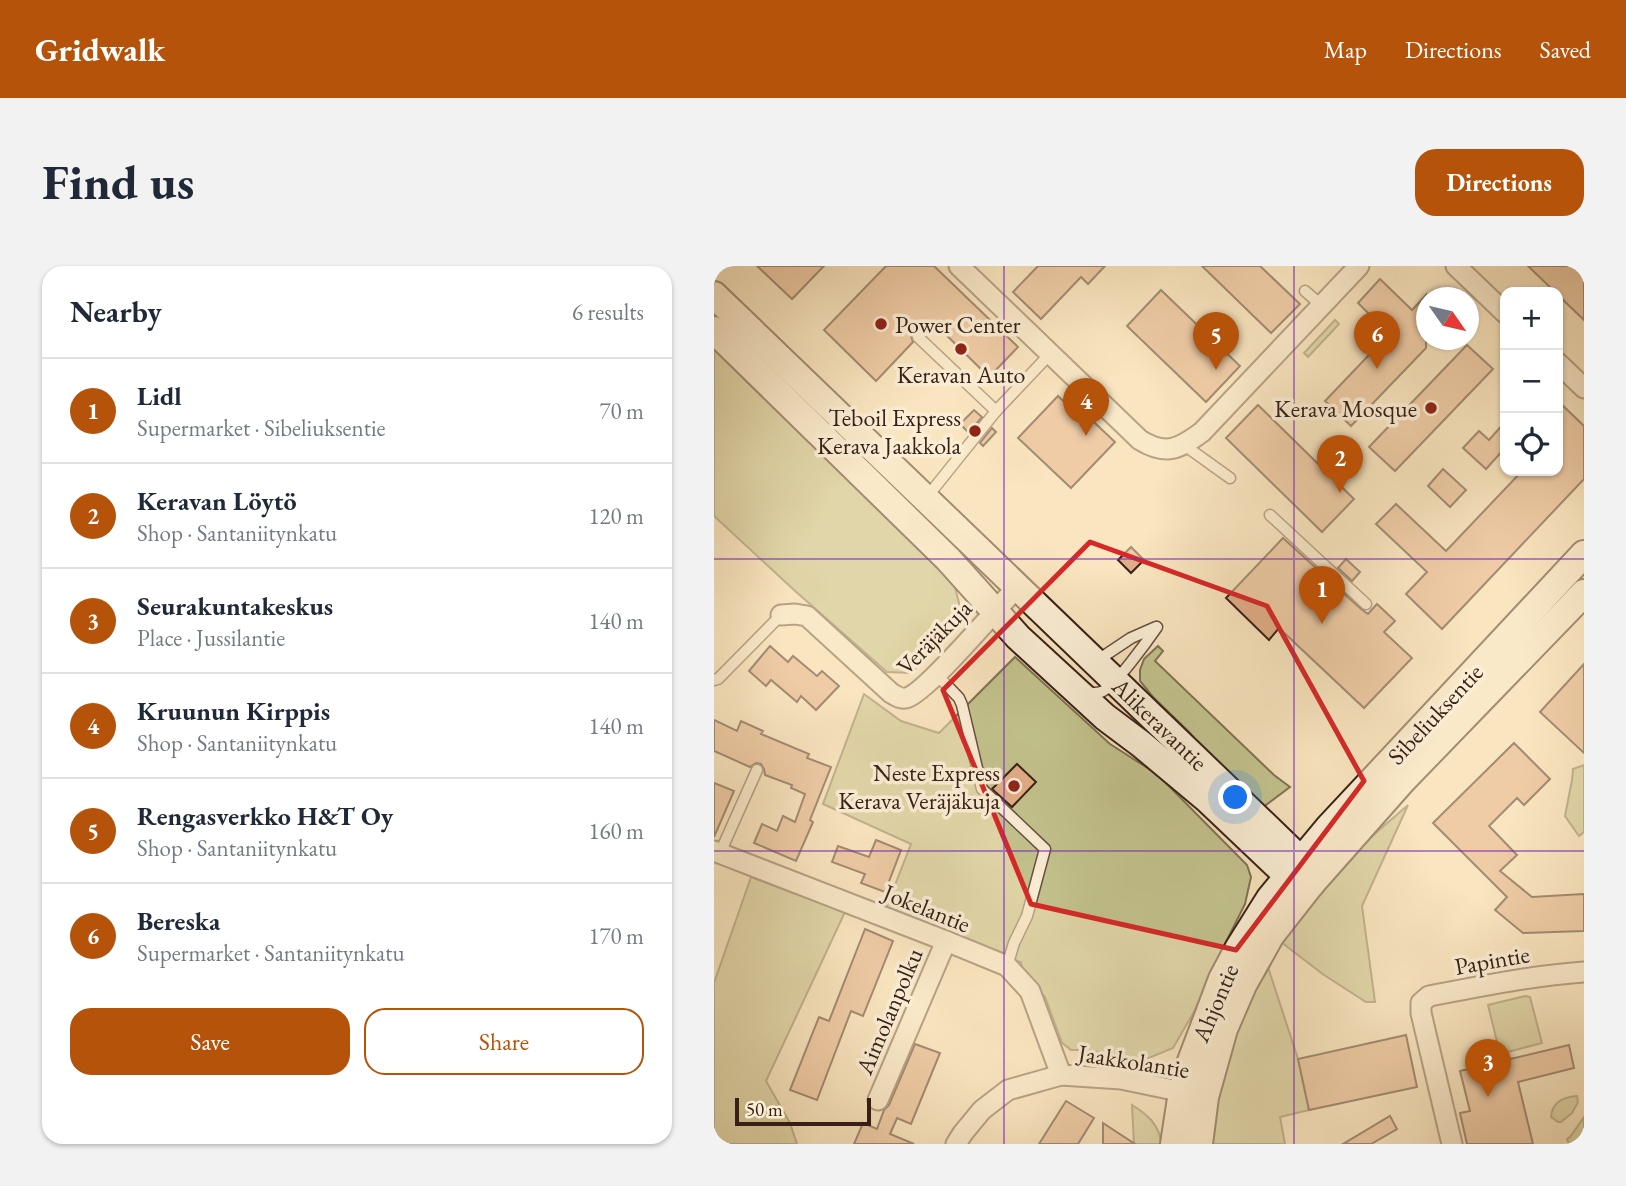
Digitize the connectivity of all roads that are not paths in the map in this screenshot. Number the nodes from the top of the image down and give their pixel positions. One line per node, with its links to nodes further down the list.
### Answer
1 (959, 266): 10 (street)
2 (1359, 266): 6 (street)
3 (1456, 266): 7 (street)
4 (1305, 291): 6 (lane)
5 (714, 295): 16 (main road, Alikeravantie)
6 (1321, 305): 14 (street)
7 (1500, 308)
8 (714, 330): 16 (main road, Alikeravantie)
9 (918, 337): 13 (lane)
10 (1050, 354): 13 (lane); 14 (street)
11 (1563, 368): 12 (street)
12 (1584, 388)
13 (996, 411): 16 (lane)
14 (1184, 445): 15 (lane)
15 (1230, 478)
16 (914, 505): 19 (main road, Alikeravantie); 22 (main road, Alikeravantie)
17 (1270, 515): 21 (lane)
18 (1584, 554): 33 (main road, Sibeliuksentie)
19 (1017, 587): 22 (street, Veräjäkuja); 25 (main road, Alikeravantie)
20 (1584, 593): 33 (main road, Sibeliuksentie)
21 (1366, 604)
22 (993, 611): 26 (street, Veräjäkuja); 29 (main road, Alikeravantie)
23 (781, 615): 26 (street, Veräjäkuja); 27 (lane)
24 (1133, 658): 25 (lane); 28 (lane); 28 (lane)
25 (1092, 659): 28 (main road, Alikeravantie)
26 (936, 674): 35 (lane)
27 (716, 680)
28 (1123, 689): 29 (lane); 31 (main road, Alikeravantie)
29 (1077, 690): 31 (main road, Alikeravantie)
30 (757, 770): 32 (lane)
31 (1244, 820): 33 (main road, Alikeravantie)
32 (717, 852): 34 (street, Jokelantie)
33 (1300, 873): 38 (main road, Ahjontie)
34 (946, 941): 35 (street, Jokelantie); 39 (street, Aimolanpolku)
35 (1007, 967): 37 (street, Jokelantie)
36 (1584, 972): 43 (street, Papintie)
37 (1061, 1075): 38 (street, Jaakkolantie); 40 (street, Jaakkolantie)
38 (1193, 1094): 41 (main road, Ahjontie); 42 (main road, Ahjontie)
39 (878, 1100)
40 (956, 1144)
41 (1174, 1144)
42 (1199, 1144)
43 (1452, 1144)

